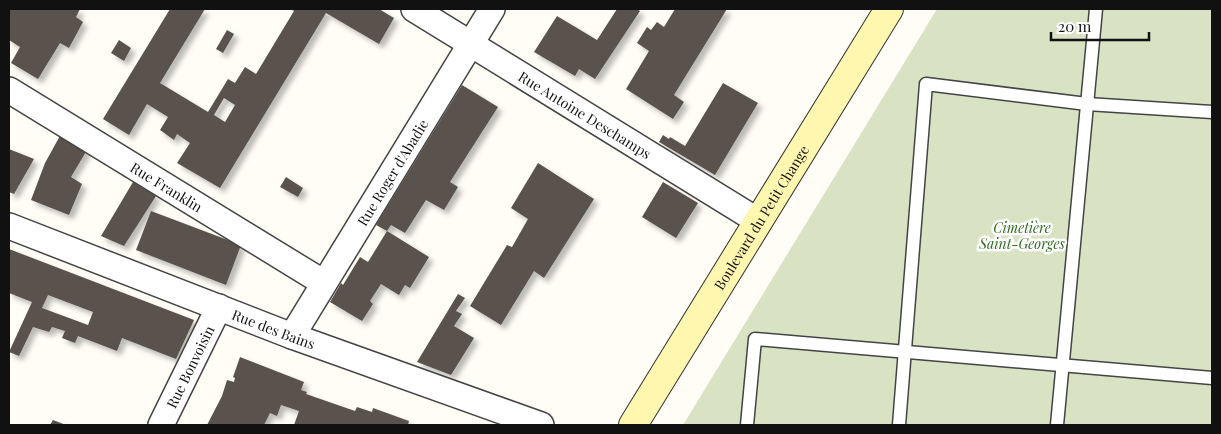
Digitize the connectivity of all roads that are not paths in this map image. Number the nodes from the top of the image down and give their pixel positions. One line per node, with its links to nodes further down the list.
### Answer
1 (414, 9): 5 (street, Rue Antoine Deschamps)
2 (492, 9): 5 (street, Rue Roger d'Abadie)
3 (889, 9): 9 (main road, Boulevard du Petit Change)
4 (1096, 9): 7 (lane)
5 (470, 44): 9 (street, Rue Antoine Deschamps); 11 (street, Rue Roger d'Abadie)
6 (9, 90): 11 (street, Rue Franklin)
7 (1087, 104): 8 (lane); 14 (lane); 15 (lane)
8 (1212, 112)
9 (758, 221): 19 (main road, Boulevard du Petit Change)
10 (9, 226): 12 (street, Rue des Bains)
11 (324, 283): 13 (street, Rue Roger d'Abadie)
12 (219, 307): 13 (street, Rue des Bains); 17 (street, Rue Bonvoisin)
13 (292, 336): 18 (street, Rue des Bains)
14 (905, 352): 15 (lane); 20 (lane); 21 (lane)
15 (1062, 366): 16 (lane); 22 (lane)
16 (1212, 378)
17 (161, 425)
18 (541, 425)
19 (633, 425)
20 (747, 425)
21 (900, 425)
22 (1057, 425)

